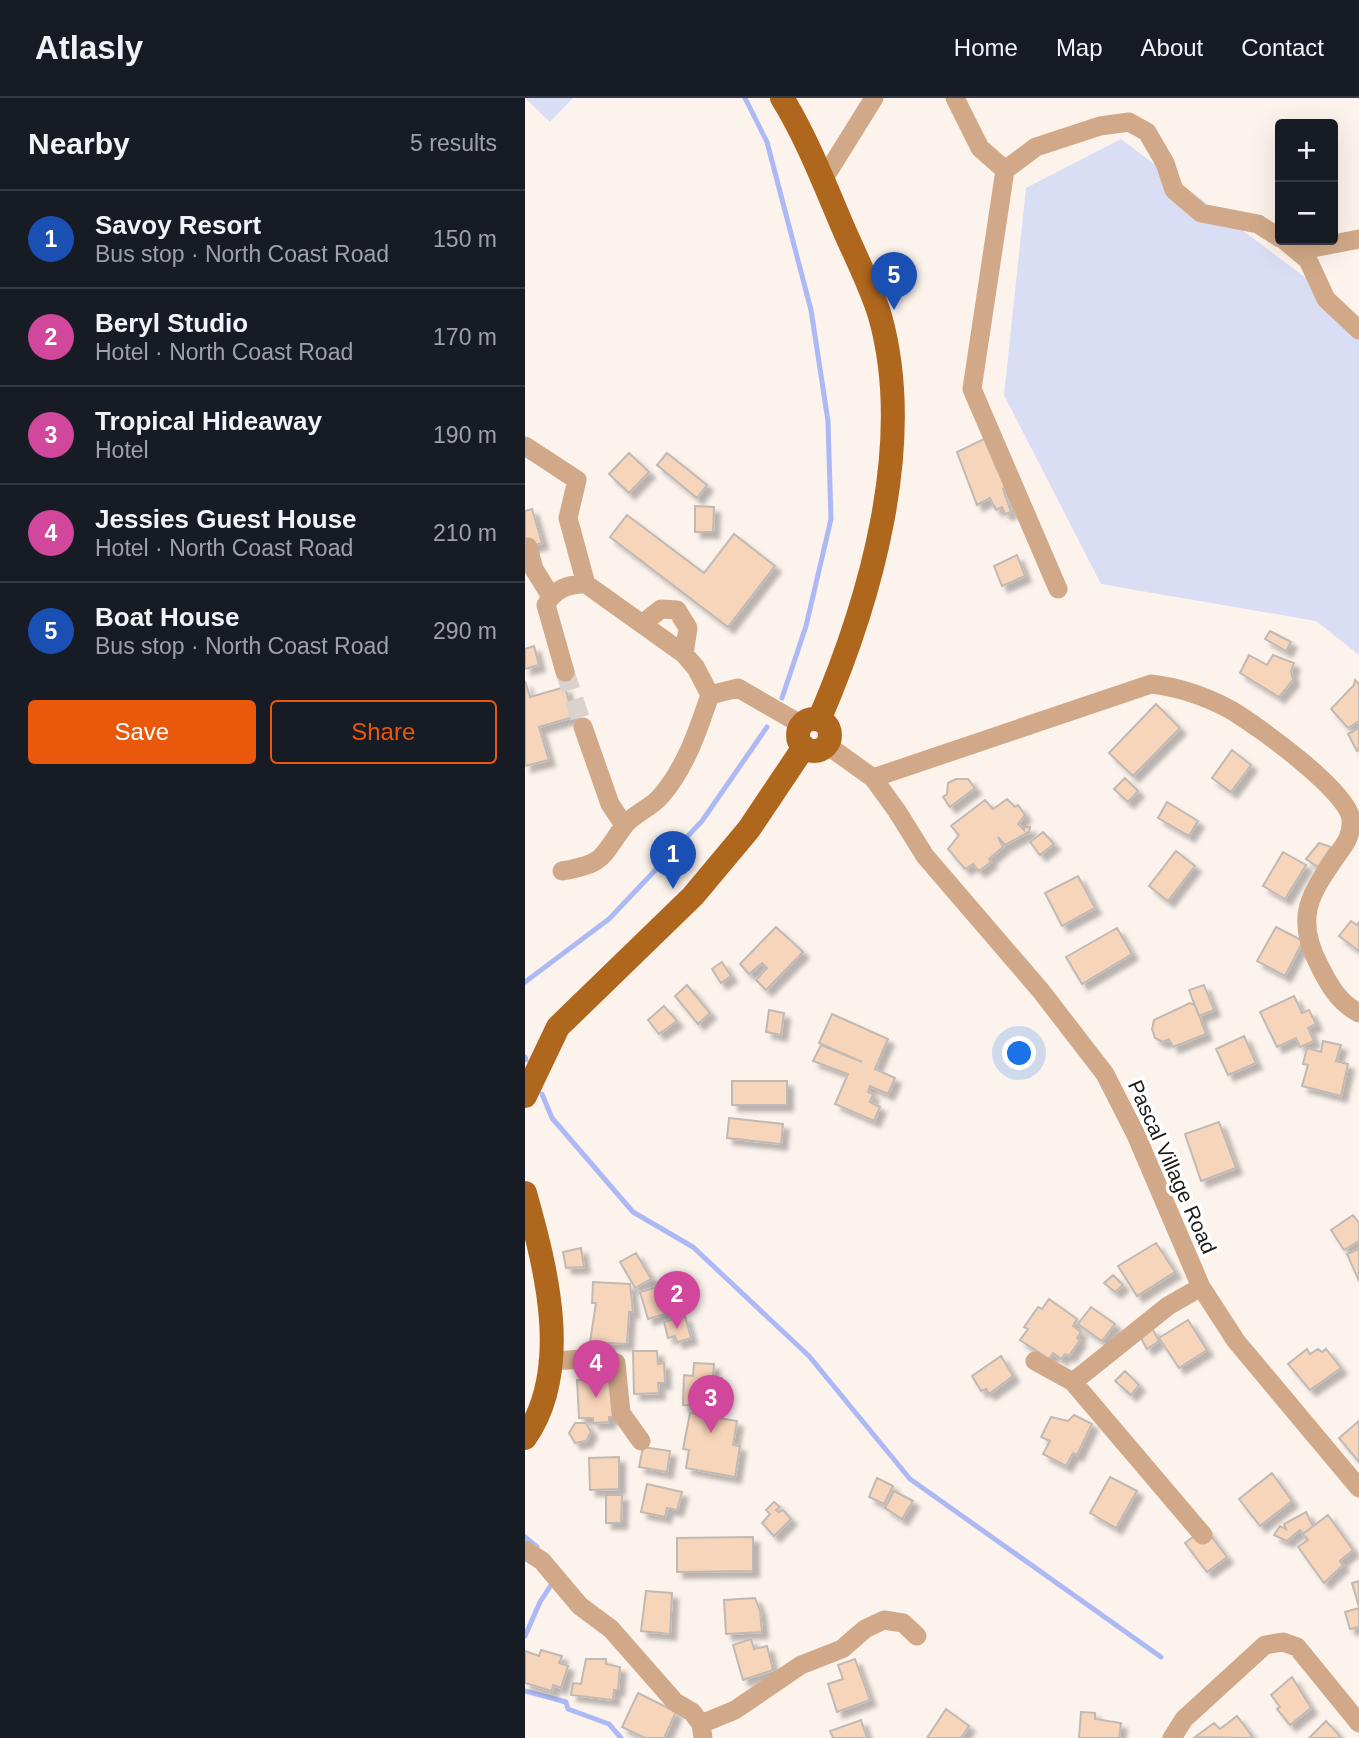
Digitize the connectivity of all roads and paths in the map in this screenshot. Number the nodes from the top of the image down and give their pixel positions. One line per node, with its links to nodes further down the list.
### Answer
1 (782, 98): 5 (main road)
2 (874, 98): 5 (street)
3 (955, 98): 4 (street)
4 (1005, 170): 6 (street); 14 (street)
5 (823, 180): 21 (main road)
6 (1275, 235)
7 (1359, 239): 8 (street)
8 (1338, 240)
9 (1289, 245): 10 (street)
10 (1359, 330)
11 (525, 446): 13 (street)
12 (528, 547): 15 (street)
13 (586, 584): 15 (street); 16 (street)
14 (1058, 589)
15 (550, 596): 18 (street)
16 (642, 624): 17 (street); 17 (street)
17 (684, 654): 19 (street)
18 (565, 672)
19 (710, 695): 21 (street, Pascal Village Road); 23 (street)
20 (583, 727): 23 (street)
21 (813, 734): 22 (street, Pascal Village Road); 26 (main road)
22 (873, 778): 25 (street); 28 (street, Pascal Village Road)
23 (625, 825): 24 (street)
24 (562, 871)
25 (1359, 1013)
26 (525, 1096)
27 (525, 1193): 29 (main road)
28 (1201, 1287): 31 (street); 34 (street, Pascal Village Road)
29 (548, 1361): 32 (main road); 33 (street)
30 (1035, 1361): 31 (street)
31 (1073, 1382): 35 (street)
32 (525, 1438)
33 (641, 1441)
34 (1359, 1488)
35 (1203, 1535)
36 (525, 1550): 39 (street)
37 (917, 1636): 39 (street)
38 (1359, 1723): 40 (street)
39 (702, 1731)
40 (1172, 1738)

